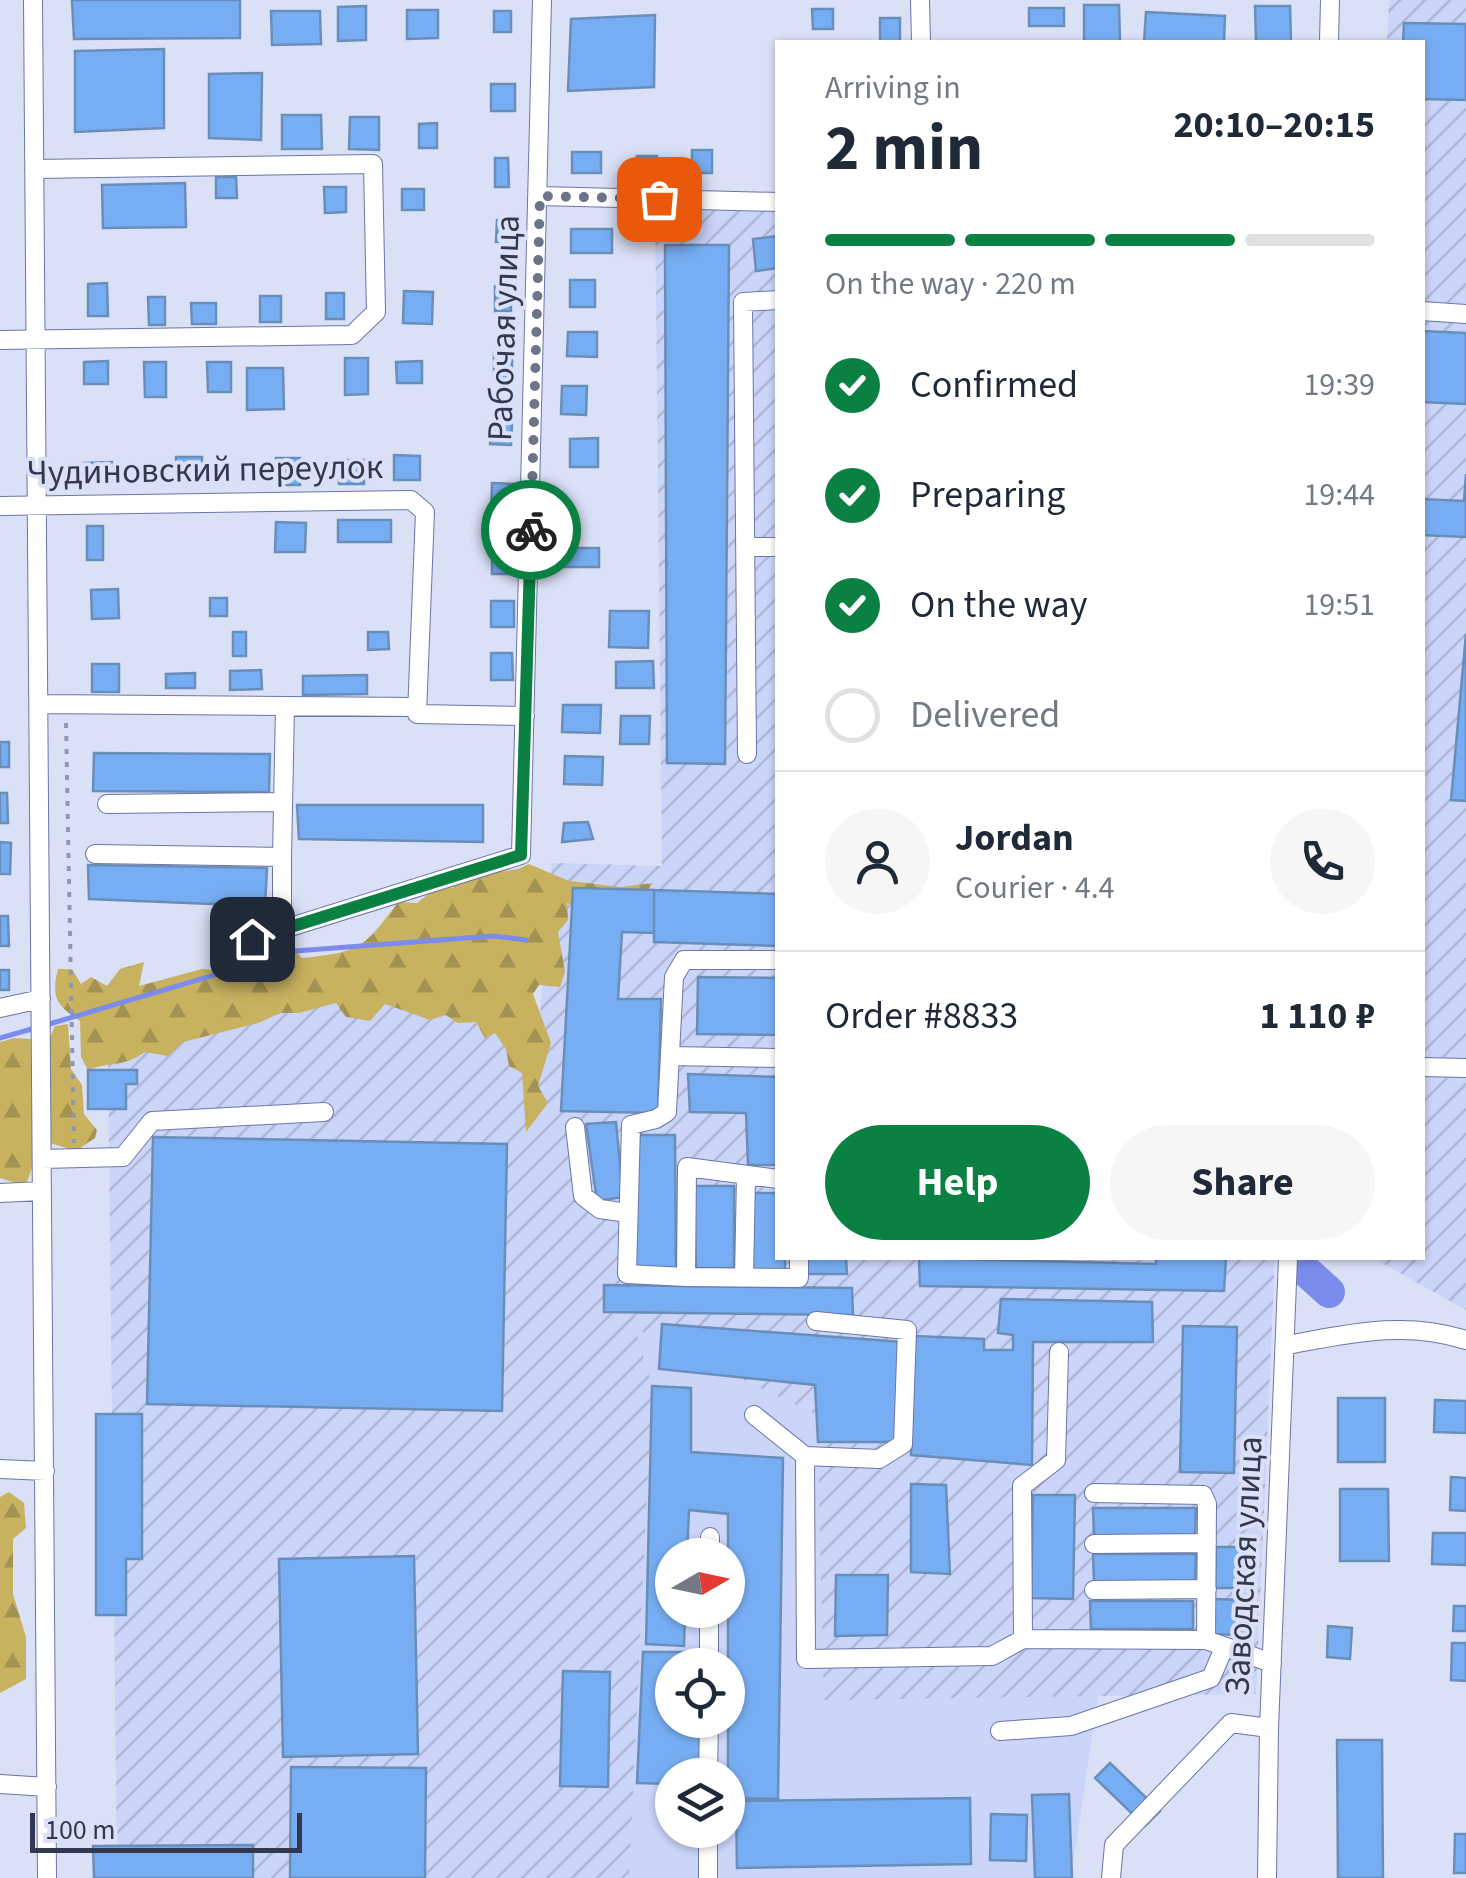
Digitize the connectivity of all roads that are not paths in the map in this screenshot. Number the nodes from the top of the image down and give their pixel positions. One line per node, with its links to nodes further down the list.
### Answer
1 (33, 0): 7 (street)
2 (542, 0): 8 (street, Рабочая улица)
3 (920, 0): 5 (street)
4 (1330, 0): 6 (street)
5 (921, 40)
6 (1329, 40)
7 (34, 169): 13 (street); 13 (street)
8 (540, 196): 9 (street); 22 (street, Рабочая улица)
9 (775, 202)
10 (775, 300): 18 (street)
11 (1425, 312): 12 (street)
12 (1466, 314)
13 (36, 336): 14 (street); 15 (street)
14 (0, 340)
15 (37, 505): 16 (street, Чудиновский переулок); 19 (street); 21 (street, Чудиновский переулок)
16 (0, 506)
17 (775, 546): 18 (street)
18 (746, 547): 23 (street)
19 (39, 704): 20 (street); 31 (street)
20 (284, 706): 21 (street); 24 (street)
21 (417, 707): 22 (street)
22 (526, 716): 28 (street, Рабочая улица)
23 (748, 754)
24 (283, 802): 25 (street); 27 (street)
25 (106, 804)
26 (94, 854): 27 (street)
27 (282, 857): 28 (street)
28 (282, 930): 29 (street, Рабочая улица)
29 (252, 939)
30 (775, 960): 33 (street)
31 (41, 999): 32 (street); 39 (street)
32 (0, 1008)
33 (672, 1056): 34 (street); 44 (street)
34 (775, 1058)
35 (1425, 1066): 36 (street)
36 (1466, 1068)
37 (324, 1112): 39 (street)
38 (576, 1126): 44 (street)
39 (42, 1159): 43 (street)
40 (746, 1176): 41 (street); 47 (street); 48 (street)
41 (775, 1179)
42 (0, 1192): 43 (street)
43 (42, 1192): 56 (street)
44 (628, 1213): 47 (street)
45 (799, 1260): 48 (street)
46 (1288, 1260): 51 (street, Заводская улица)
47 (686, 1277): 48 (street)
48 (744, 1278)
49 (816, 1321): 54 (street)
50 (1466, 1340): 51 (street)
51 (1287, 1345): 65 (street, Заводская улица)
52 (1058, 1352): 62 (street)
53 (754, 1416): 54 (street)
54 (805, 1456): 62 (street)
55 (0, 1469): 56 (street)
56 (45, 1471): 69 (street)
57 (1094, 1493): 58 (street)
58 (1207, 1543): 59 (street); 60 (street)
59 (1094, 1544)
60 (1206, 1589): 61 (street); 63 (street)
61 (1094, 1590)
62 (1023, 1639): 63 (street)
63 (1206, 1640): 64 (street)
64 (1224, 1648): 65 (street); 67 (street)
65 (1272, 1663): 66 (street, Заводская улица)
66 (1269, 1728): 73 (street); 74 (street, Заводская улица)
67 (1000, 1731)
68 (0, 1784): 69 (street)
69 (47, 1788): 71 (street)
70 (708, 1848): 72 (street)
71 (48, 1878)
72 (708, 1878)
73 (1111, 1878)
74 (1267, 1878)

